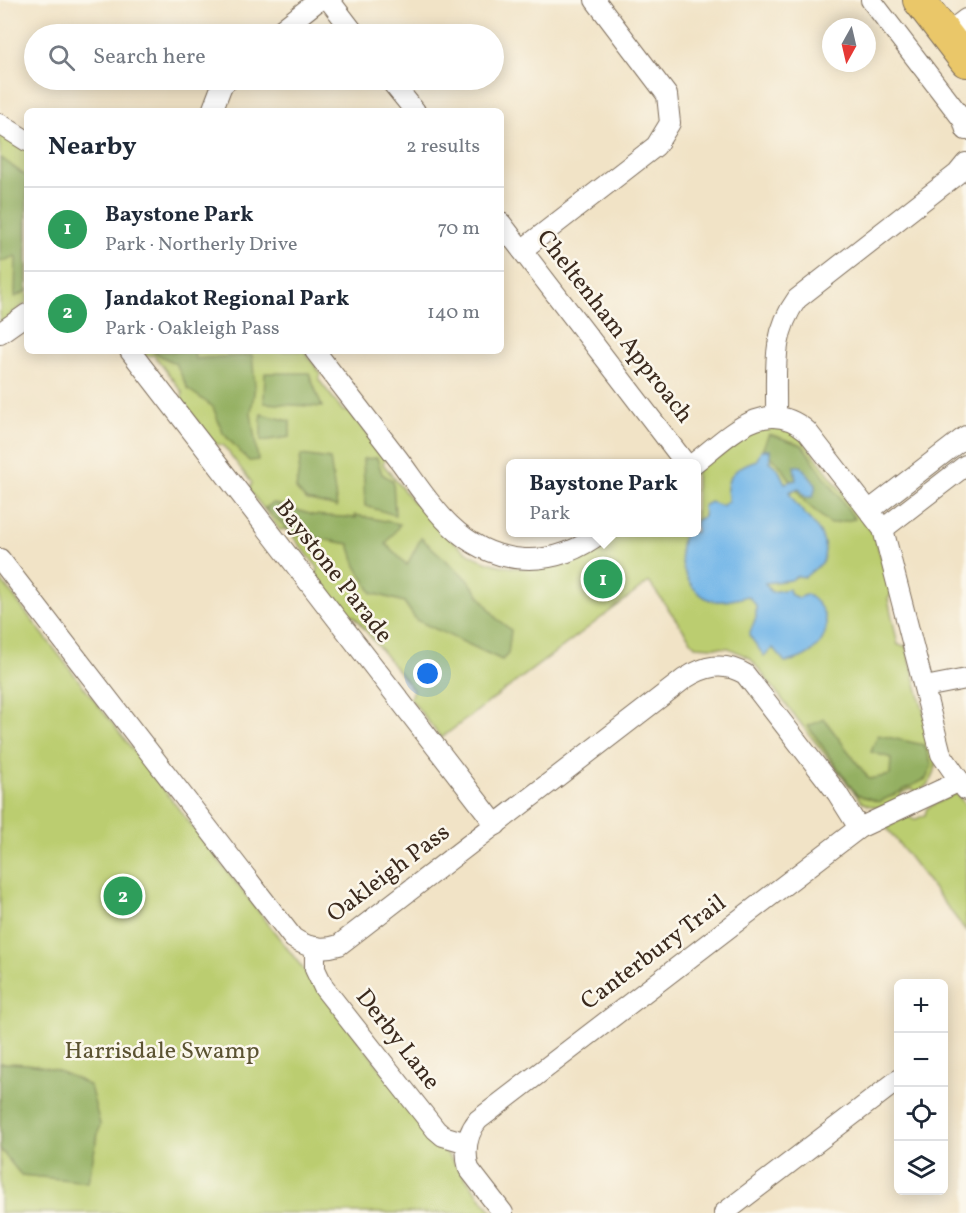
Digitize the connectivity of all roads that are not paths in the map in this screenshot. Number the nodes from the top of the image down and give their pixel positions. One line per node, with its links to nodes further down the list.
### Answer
1 (319, 0): 6 (street)
2 (329, 0): 7 (street)
3 (595, 0): 19 (street)
4 (871, 0): 15 (street)
5 (919, 0): 8 (main road)
6 (289, 24)
7 (347, 24)
8 (956, 27): 9 (main road)
9 (966, 61)
10 (220, 90): 12 (street)
11 (398, 90): 13 (street)
12 (213, 108)
13 (413, 108)
14 (0, 113): 16 (street)
15 (966, 129)
16 (14, 133)
17 (966, 162): 24 (street)
18 (504, 227): 19 (street, Cheltenham Approach)
19 (522, 250): 26 (street, Cheltenham Approach)
20 (24, 316): 21 (street)
21 (0, 333)
22 (132, 354): 36 (street, Baystone Parade)
23 (317, 354): 31 (street)
24 (776, 417): 27 (street); 29 (street)
25 (966, 436): 29 (street)
26 (682, 459)
27 (700, 459)
28 (966, 465): 30 (street)
29 (870, 510): 30 (street)
30 (884, 529): 34 (street)
31 (594, 537)
32 (0, 559): 38 (street, Oakleigh Pass)
33 (966, 678): 34 (street)
34 (925, 687): 35 (street)
35 (963, 786): 37 (street, Canterbury Trail)
36 (496, 825): 37 (street, Oakleigh Pass); 38 (street, Oakleigh Pass)
37 (859, 828): 40 (street, Canterbury Trail)
38 (315, 947): 40 (street, Derby Lane)
39 (894, 1083): 42 (street)
40 (467, 1143): 41 (street)
41 (503, 1213)
42 (724, 1213)

